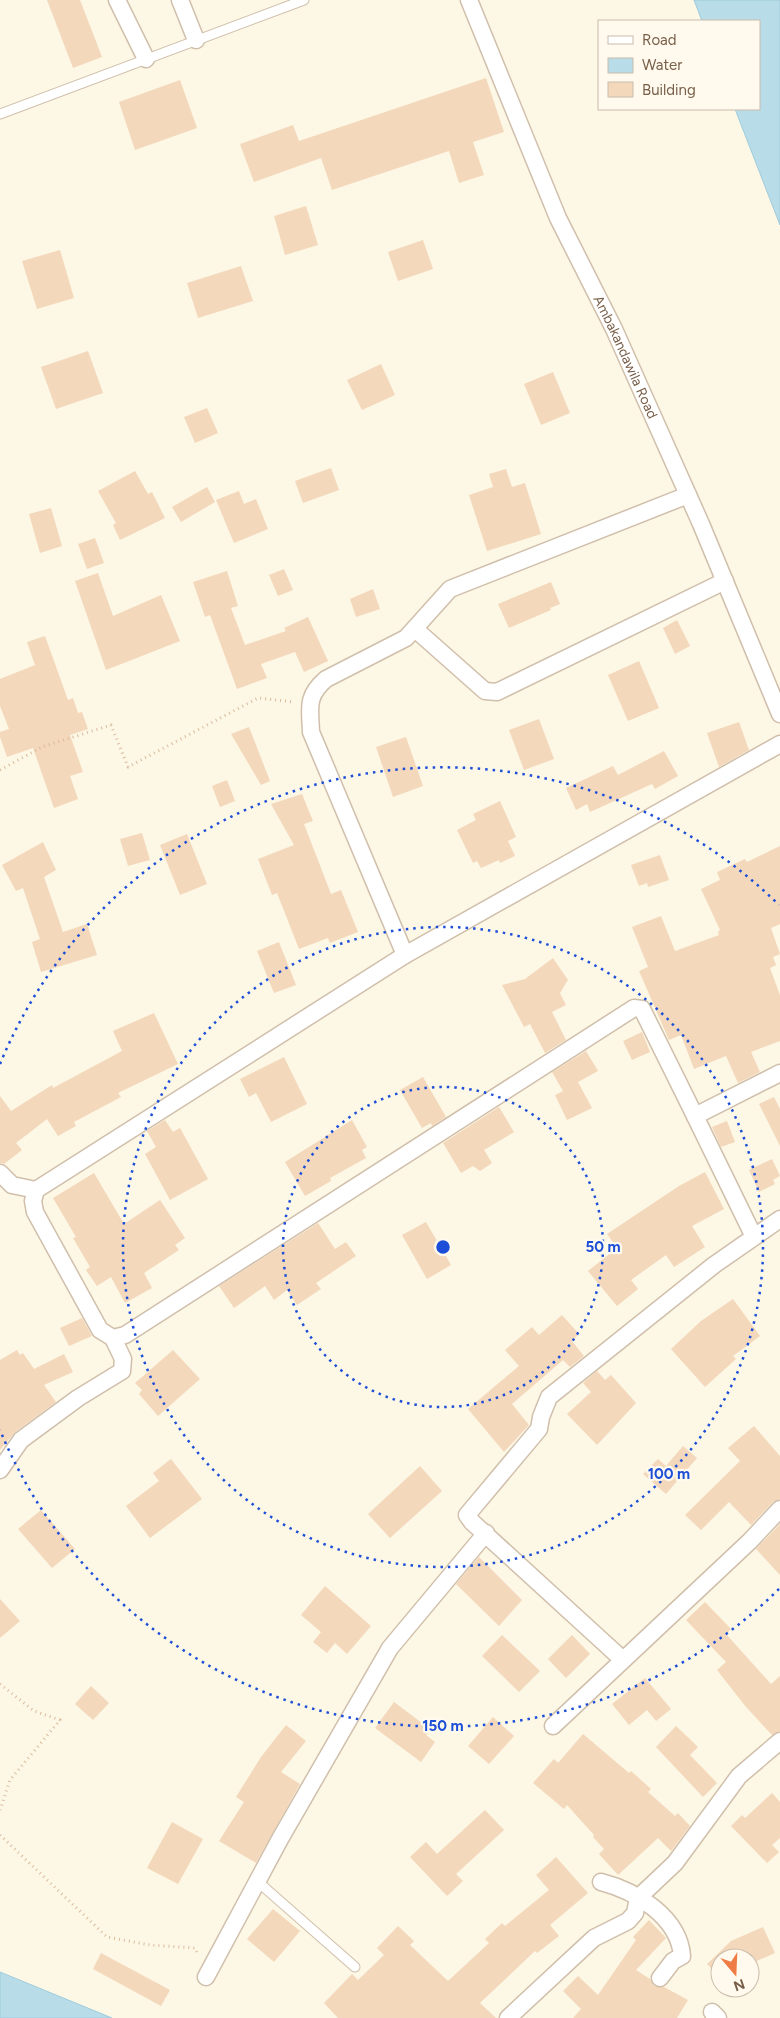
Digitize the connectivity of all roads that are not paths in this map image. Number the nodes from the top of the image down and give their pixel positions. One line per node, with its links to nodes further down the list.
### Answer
1 (117, 0): 6 (street)
2 (180, 0): 5 (street)
3 (304, 0): 5 (lane)
4 (469, 0): 8 (street, Ambakandawila Road)
5 (196, 40): 6 (lane)
6 (146, 59): 7 (lane)
7 (0, 114)
8 (688, 495): 9 (street, Ambakandawila Road); 10 (street)
9 (725, 581): 10 (street); 11 (street, Ambakandawila Road)
10 (414, 629): 13 (street)
11 (780, 714)
12 (780, 744): 13 (street)
13 (405, 955): 17 (street)
14 (780, 1073): 15 (street)
15 (695, 1116): 19 (street); 20 (street)
16 (0, 1172): 17 (street)
17 (36, 1190): 20 (street)
18 (780, 1219): 19 (street)
19 (754, 1237): 23 (street)
20 (114, 1338): 21 (street)
21 (0, 1470)
22 (780, 1509): 24 (street)
23 (486, 1533): 24 (street); 27 (street)
24 (623, 1660): 25 (street)
25 (553, 1726)
26 (780, 1741): 29 (street)
27 (257, 1881): 30 (lane); 31 (street)
28 (601, 1882): 29 (street)
29 (638, 1898): 32 (street); 33 (street)
30 (355, 1968)
31 (206, 1976)
32 (660, 1978)
33 (508, 2018)

